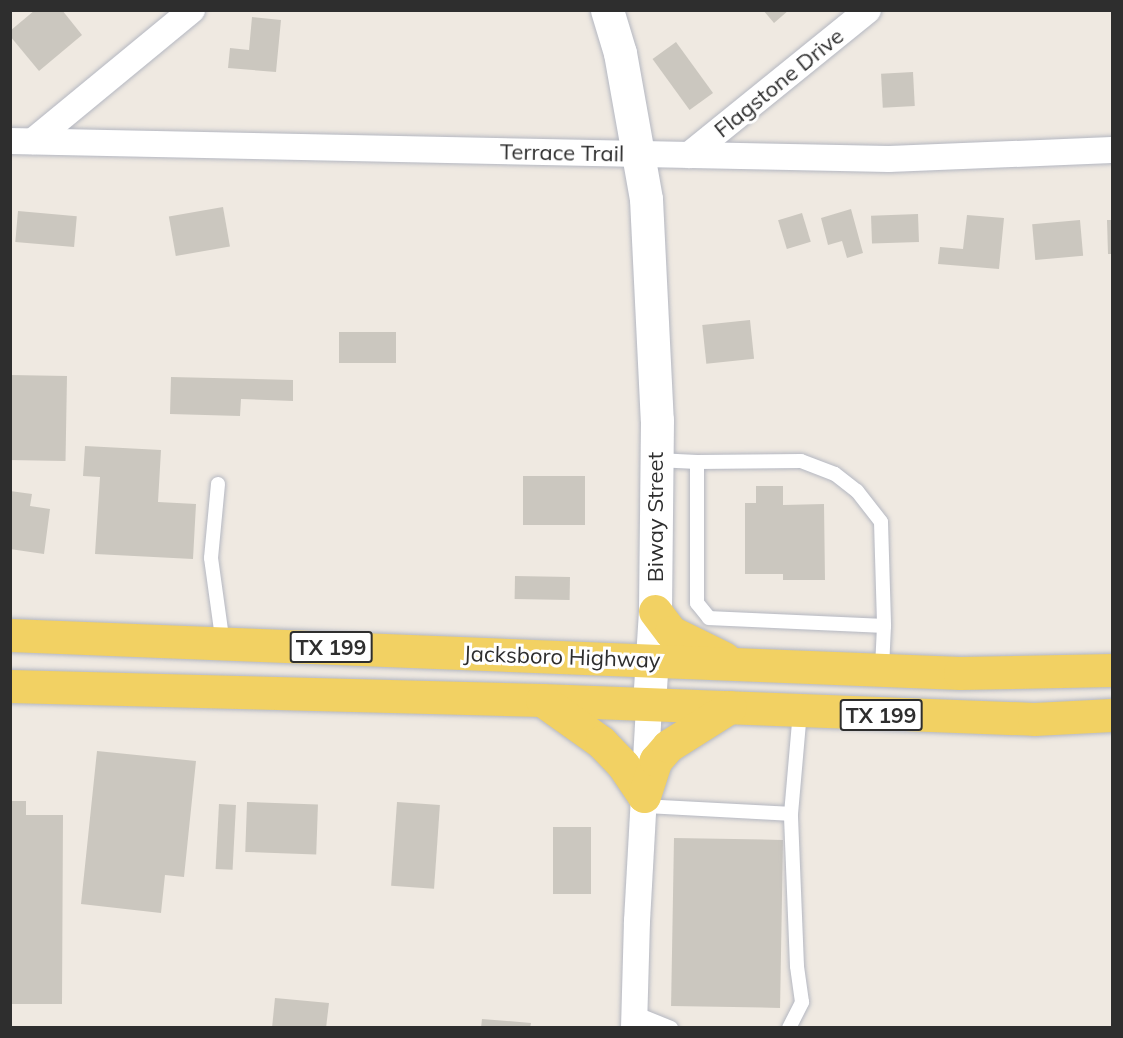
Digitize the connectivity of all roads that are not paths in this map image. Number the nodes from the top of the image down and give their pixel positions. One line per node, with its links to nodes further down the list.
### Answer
1 (192, 10): 4 (street)
2 (607, 10): 6 (street, Biway Street)
3 (868, 10): 7 (street, Flagstone Drive)
4 (22, 141): 6 (street, Terrace Trail)
5 (1113, 150): 7 (street, Terrace Trail)
6 (638, 155): 7 (street, Terrace Trail); 8 (street, Biway Street)
7 (689, 155)
8 (657, 460): 9 (lane); 11 (street, Biway Street)
9 (697, 462): 12 (lane); 12 (lane)
10 (218, 484): 14 (lane)
11 (655, 611): 15 (street, Biway Street); 16 (main road)
12 (884, 626): 17 (lane)
13 (10, 635): 14 (main road, Jacksboro Highway / TX 199)
14 (223, 644): 15 (main road, Jacksboro Highway / TX 199); 20 (main road)
15 (652, 660): 16 (main road, Jacksboro Highway / TX 199); 22 (street, Biway Street)
16 (733, 663): 17 (main road, Jacksboro Highway / TX 199)
17 (882, 668): 18 (main road, Jacksboro Highway / TX 199)
18 (1113, 670)
19 (10, 686): 20 (main road, Jacksboro Highway / TX 199)
20 (221, 691): 21 (main road, Jacksboro Highway / TX 199)
21 (542, 700): 22 (main road, Jacksboro Highway / TX 199); 26 (main road)
22 (650, 703): 23 (main road, Jacksboro Highway / TX 199); 26 (street, Biway Street)
23 (730, 707): 24 (main road, Jacksboro Highway / TX 199); 26 (main road)
24 (800, 711): 25 (main road, Jacksboro Highway / TX 199); 27 (lane)
25 (1113, 715)
26 (644, 801): 27 (lane); 28 (street, Biway Street)
27 (791, 814): 30 (lane)
28 (634, 1020): 29 (lane)
29 (671, 1028)
30 (789, 1028)

